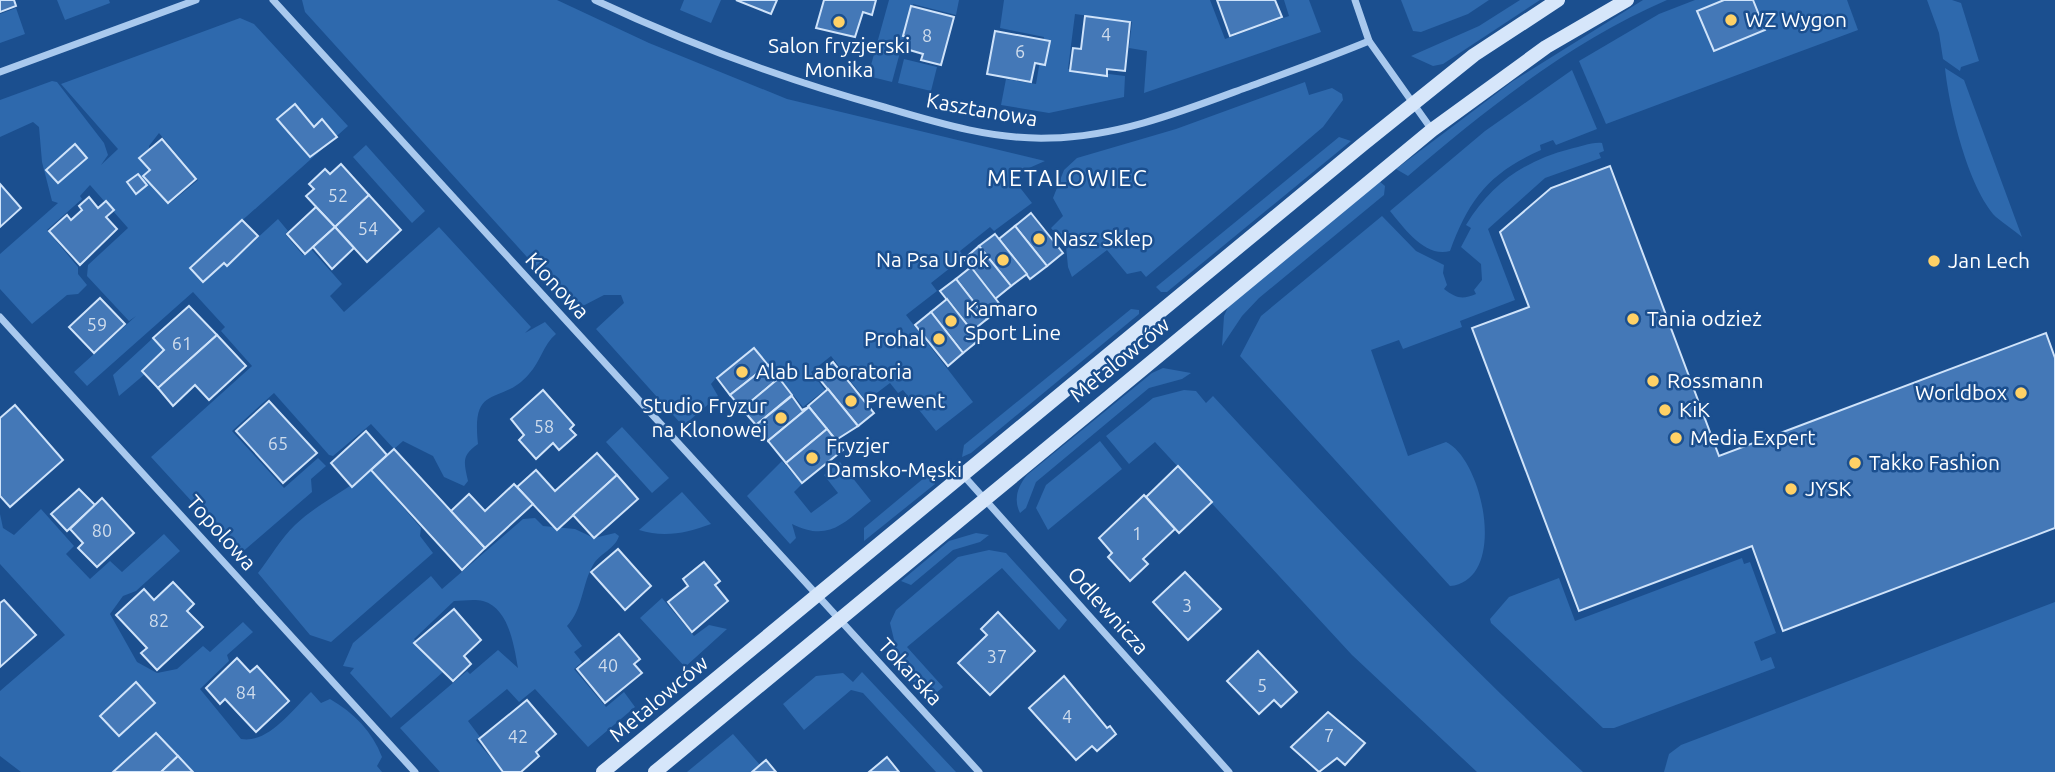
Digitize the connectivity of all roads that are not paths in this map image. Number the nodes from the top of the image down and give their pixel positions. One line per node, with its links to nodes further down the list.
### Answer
1 (196, 0): 8 (street)
2 (273, 0): 14 (street, Klonowa)
3 (596, 0): 7 (street, Kasztanowa)
4 (1355, 0): 7 (street)
5 (1558, 0): 9 (street, Metalowców)
6 (1627, 0): 10 (street, Metalowców)
7 (1369, 41): 9 (street)
8 (0, 72)
9 (1413, 104): 10 (street); 12 (street, Metalowców)
10 (1432, 130): 13 (street, Metalowców)
11 (0, 317): 16 (street, Topolowa)
12 (961, 473): 13 (street, Odlewnicza); 14 (street, Metalowców)
13 (984, 498): 15 (street, Metalowców); 20 (street, Odlewnicza)
14 (816, 596): 15 (street, Tokarska); 17 (street, Metalowców)
15 (838, 620): 18 (street, Metalowców); 19 (street, Tokarska)
16 (415, 772)
17 (603, 772)
18 (655, 772)
19 (979, 772)
20 (1229, 772)

